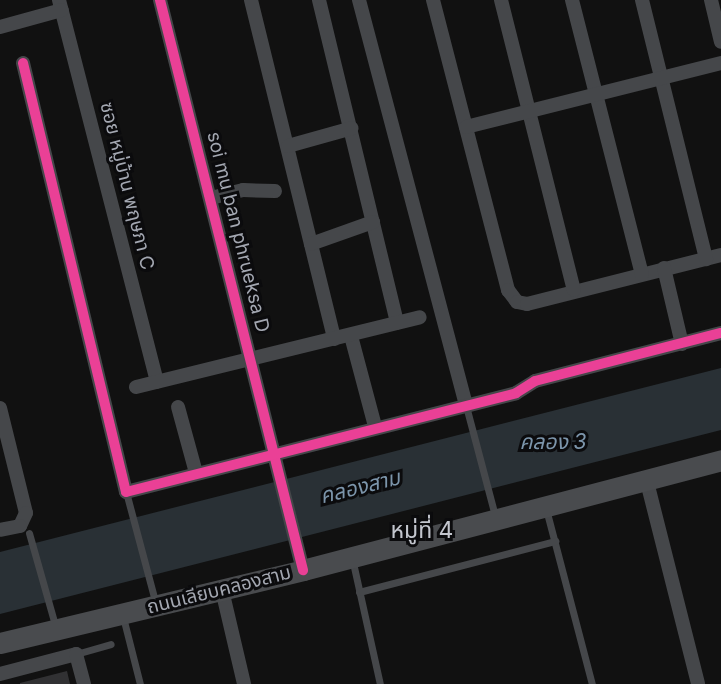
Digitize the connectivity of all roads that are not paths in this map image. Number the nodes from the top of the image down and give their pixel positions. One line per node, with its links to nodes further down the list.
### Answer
1 (160, 0): 22 (street, soi mu ban phrueksa D)
2 (251, 0): 20 (street)
3 (319, 0): 19 (street)
4 (359, 0): 39 (street)
5 (433, 0): 18 (street)
6 (501, 0): 17 (street)
7 (572, 0): 16 (street)
8 (642, 0): 15 (street)
9 (710, 0): 12 (street)
10 (61, 5): 11 (street); 37 (street, ซอย หมู่บ้าน พฤษภา C)
11 (0, 27)
12 (721, 42)
13 (23, 63): 47 (street)
14 (721, 63): 15 (street)
15 (661, 77): 16 (street); 26 (street)
16 (597, 95): 17 (street); 28 (street)
17 (529, 111): 18 (street); 29 (street)
18 (466, 127): 29 (street)
19 (352, 128): 20 (street); 23 (street)
20 (288, 146): 24 (street)
21 (275, 191): 22 (street)
22 (211, 198): 36 (street, soi mu ban phrueksa D)
23 (373, 222): 24 (street); 31 (street)
24 (311, 244): 34 (street)
25 (721, 255): 26 (street)
26 (706, 259): 27 (street)
27 (664, 268): 28 (street); 35 (street)
28 (642, 274): 29 (street)
29 (574, 290)
30 (420, 317): 31 (street)
31 (397, 323): 33 (street)
32 (721, 333): 35 (street)
33 (351, 336): 34 (street); 42 (street)
34 (334, 339): 36 (street)
35 (682, 344): 39 (street)
36 (252, 359): 37 (street); 43 (street, soi mu ban phrueksa D)
37 (157, 382): 38 (street)
38 (136, 387)
39 (466, 405): 42 (street); 49 (lane)
40 (178, 407): 45 (street)
41 (0, 408): 50 (street)
42 (375, 426): 43 (street)
43 (273, 453): 45 (street); 54 (street, soi mu ban phrueksa D)
44 (721, 460): 46 (main road, ถนนเลียบคลองสาม)
45 (195, 473): 47 (street)
46 (646, 478): 48 (main road, ถนนเลียบคลองสาม); 69 (street)
47 (126, 492): 57 (lane)
48 (545, 504): 49 (main road, ถนนเลียบคลองสาม); 52 (lane)
49 (495, 518): 53 (main road, ถนนเลียบคลองสาม)
50 (0, 530)
51 (29, 533): 59 (lane)
52 (555, 541): 56 (lane); 68 (lane)
53 (352, 557): 54 (main road, ถนนเลียบคลองสาม); 56 (lane)
54 (303, 570): 55 (main road, ถนนเลียบคลองสาม)
55 (222, 590): 57 (main road, ถนนเลียบคลองสาม); 66 (street)
56 (359, 592): 67 (lane)
57 (156, 606): 58 (main road, ถนนเลียบคลองสาม)
58 (122, 614): 59 (main road, ถนนเลียบคลองสาม); 65 (lane)
59 (56, 629): 60 (main road, ถนนเลียบคลองสาม)
60 (0, 643)
61 (111, 644): 62 (lane)
62 (76, 654): 63 (street); 64 (street)
63 (0, 674)
64 (84, 684)
65 (140, 684)
66 (244, 684)
67 (380, 684)
68 (592, 684)
69 (698, 684)

